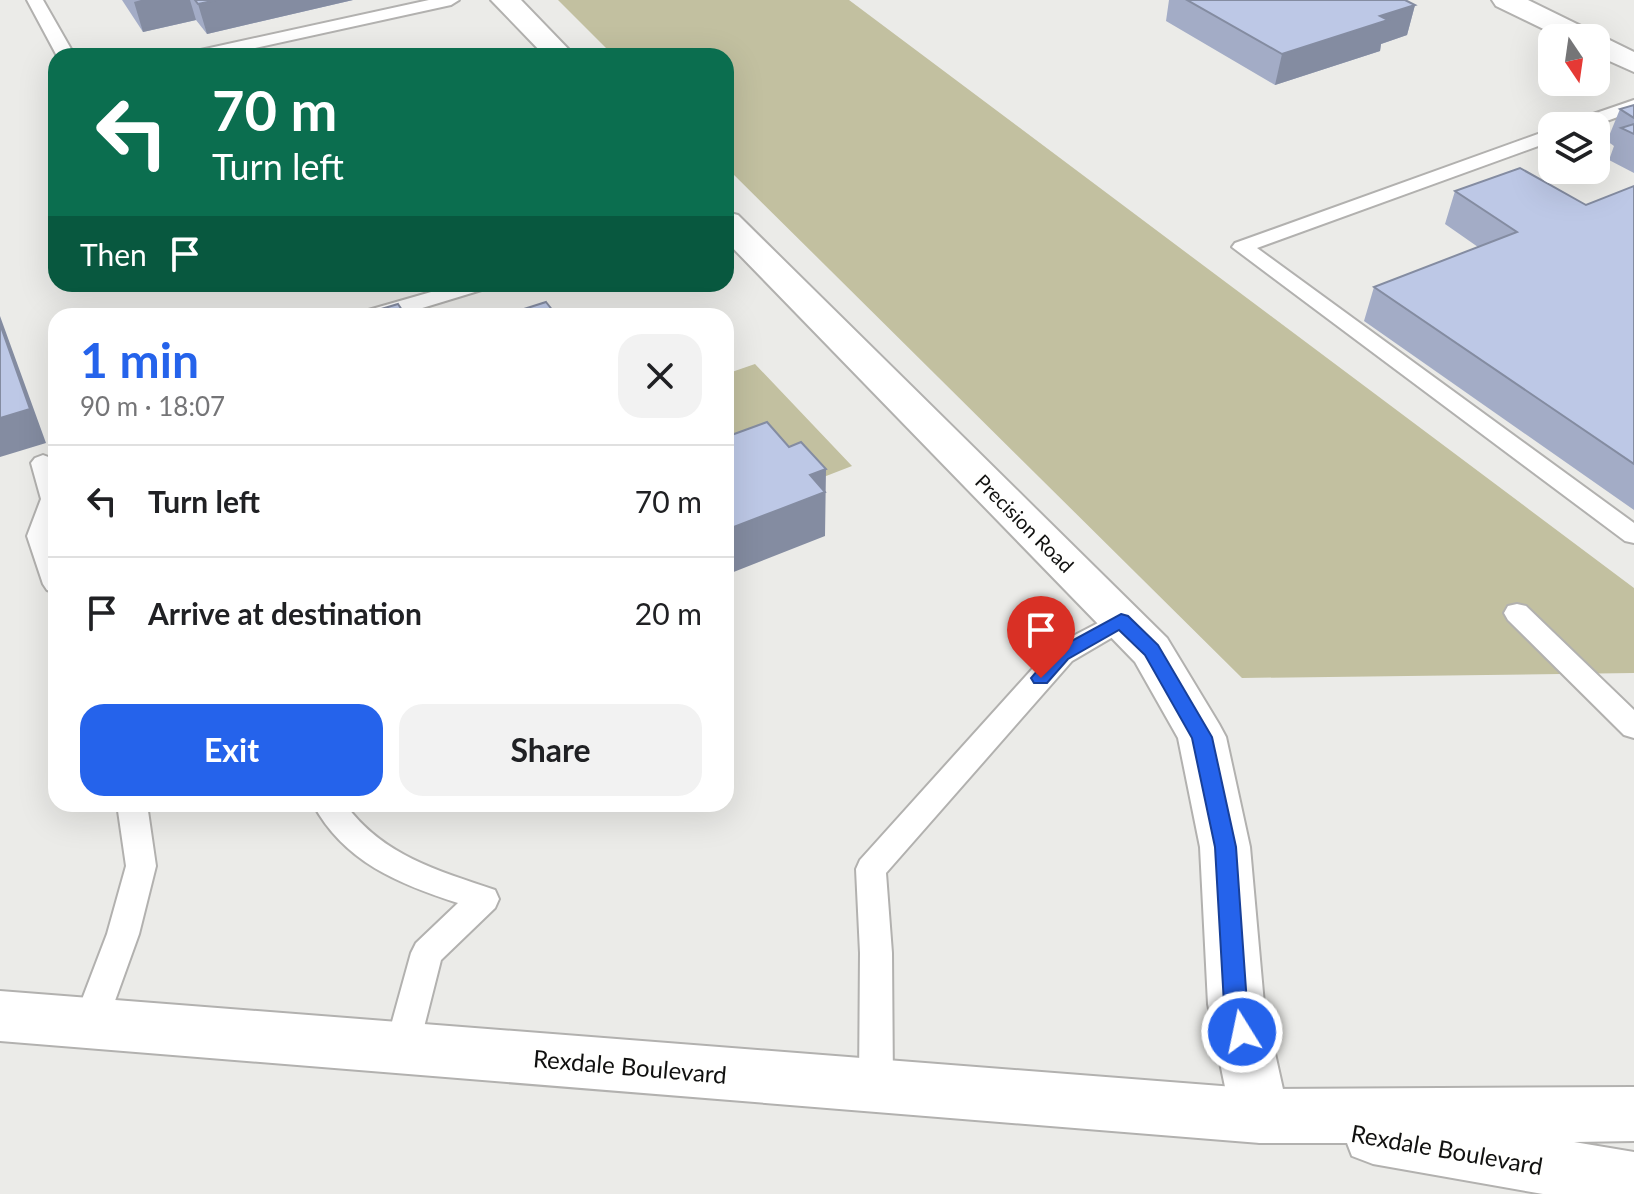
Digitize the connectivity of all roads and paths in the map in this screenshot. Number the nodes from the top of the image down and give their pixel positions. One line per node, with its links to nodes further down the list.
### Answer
1 (35, 0): 6 (lane)
2 (451, 0): 7 (lane)
3 (505, 0): 8 (street)
4 (1506, 0): 5 (street)
5 (1555, 24)
6 (62, 48)
7 (232, 48)
8 (553, 48)
9 (1610, 51): 10 (street)
10 (1634, 63)
11 (1634, 105): 12 (lane)
12 (1610, 114)
13 (1538, 140): 20 (lane)
14 (734, 230): 23 (street, Precision Road)
15 (454, 292): 16 (lane)
16 (400, 308)
17 (43, 463): 18 (lane)
18 (48, 481)
19 (48, 512): 21 (lane)
20 (1634, 535)
21 (48, 561)
22 (1517, 613): 24 (lane)
23 (1121, 620): 30 (lane); 32 (street, Precision Road)
24 (1634, 727)
25 (133, 812): 28 (lane)
26 (333, 812): 29 (lane)
27 (0, 1016): 28 (street, Rexdale Boulevard)
28 (90, 1023): 29 (street, Rexdale Boulevard)
29 (402, 1047): 30 (street, Rexdale Boulevard)
30 (876, 1086): 32 (street, Rexdale Boulevard)
31 (1634, 1114): 32 (street, Rexdale Boulevard)
32 (1260, 1116): 33 (street, Rexdale Boulevard)
33 (1634, 1181)

